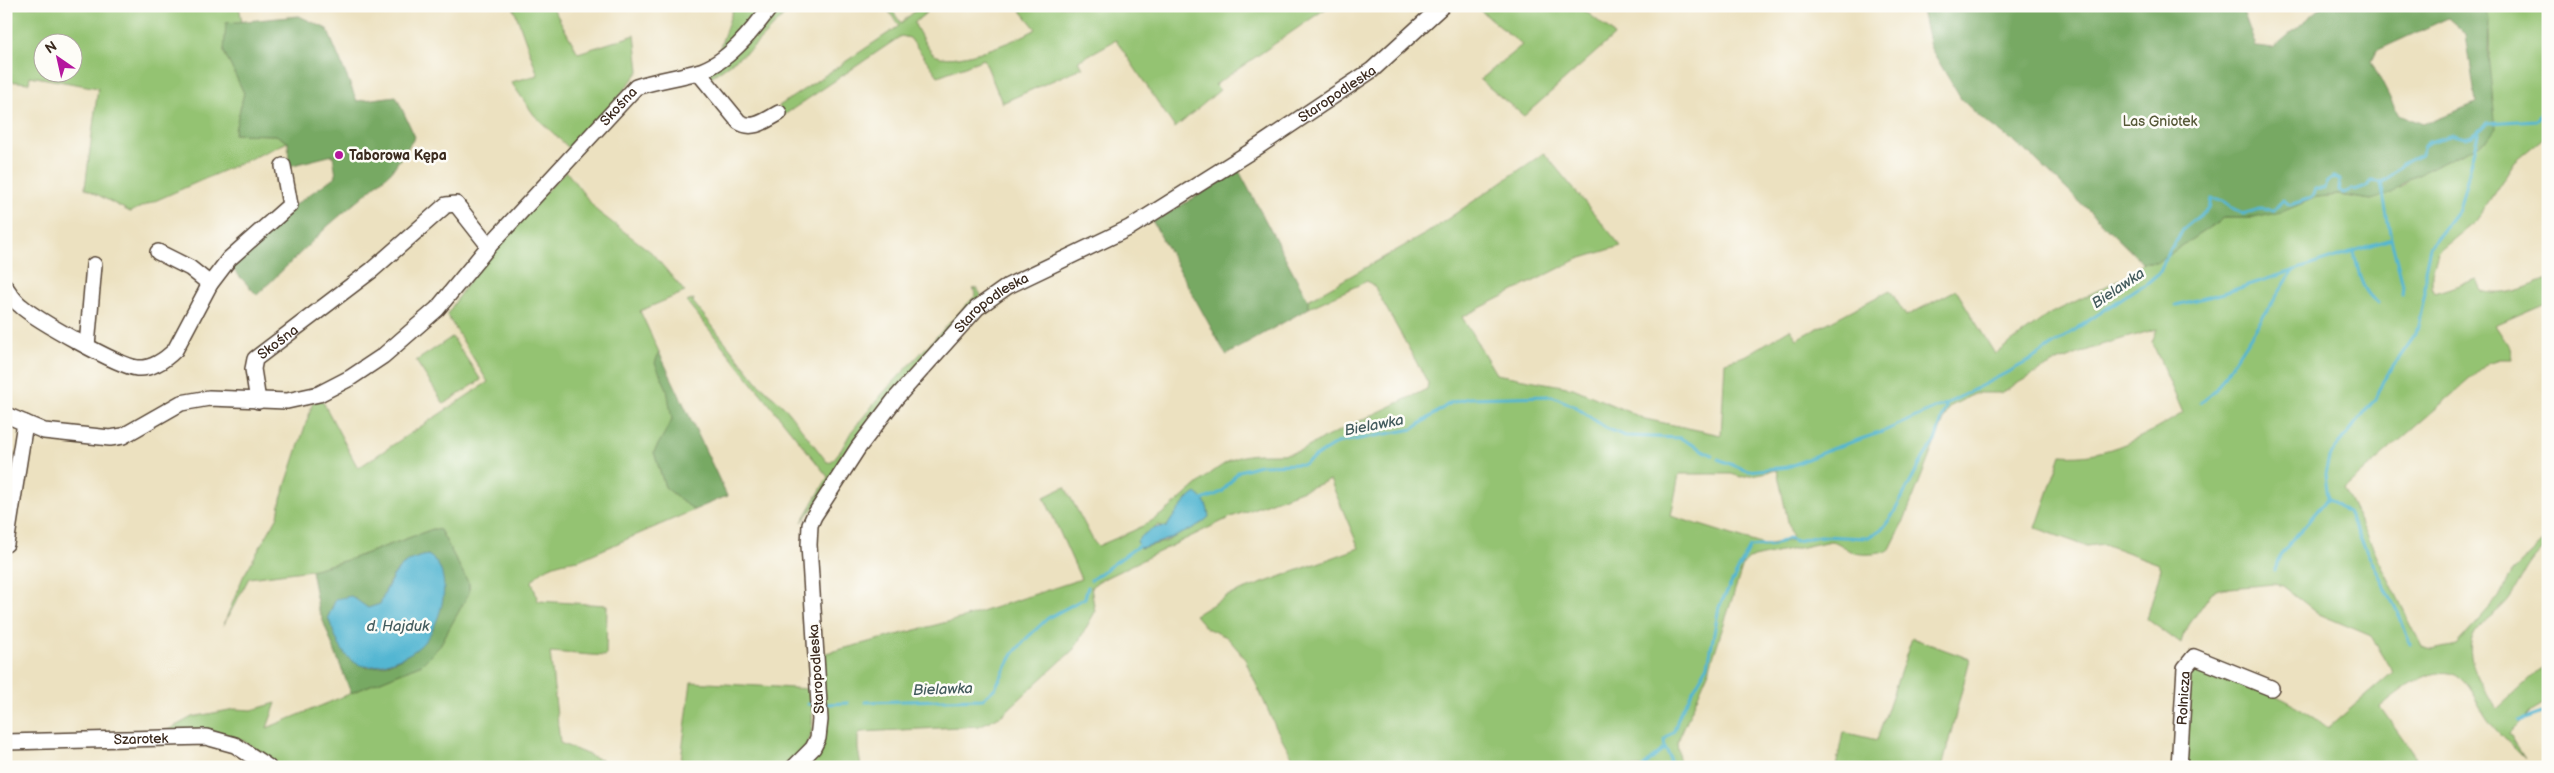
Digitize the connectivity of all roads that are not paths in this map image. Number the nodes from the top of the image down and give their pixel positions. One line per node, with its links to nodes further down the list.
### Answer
1 (771, 6): 3 (street, Skośna)
2 (1442, 6): 19 (street, Staropodleska)
3 (698, 72): 4 (street); 6 (street, Skośna)
4 (779, 113)
5 (283, 166): 9 (street)
6 (489, 246): 12 (street, Skośna); 12 (street, Skośna)
7 (158, 252): 9 (street)
8 (94, 265): 11 (street)
9 (210, 284): 11 (street)
10 (6, 288): 11 (street)
11 (87, 346)
12 (258, 400): 14 (street, Skośna)
13 (6, 415): 14 (street, Skośna)
14 (25, 423): 15 (street)
15 (6, 544)
16 (2271, 688): 20 (street, Rolnicza)
17 (6, 742): 18 (street, Szarotek)
18 (268, 767)
19 (794, 767)
20 (2179, 767)

